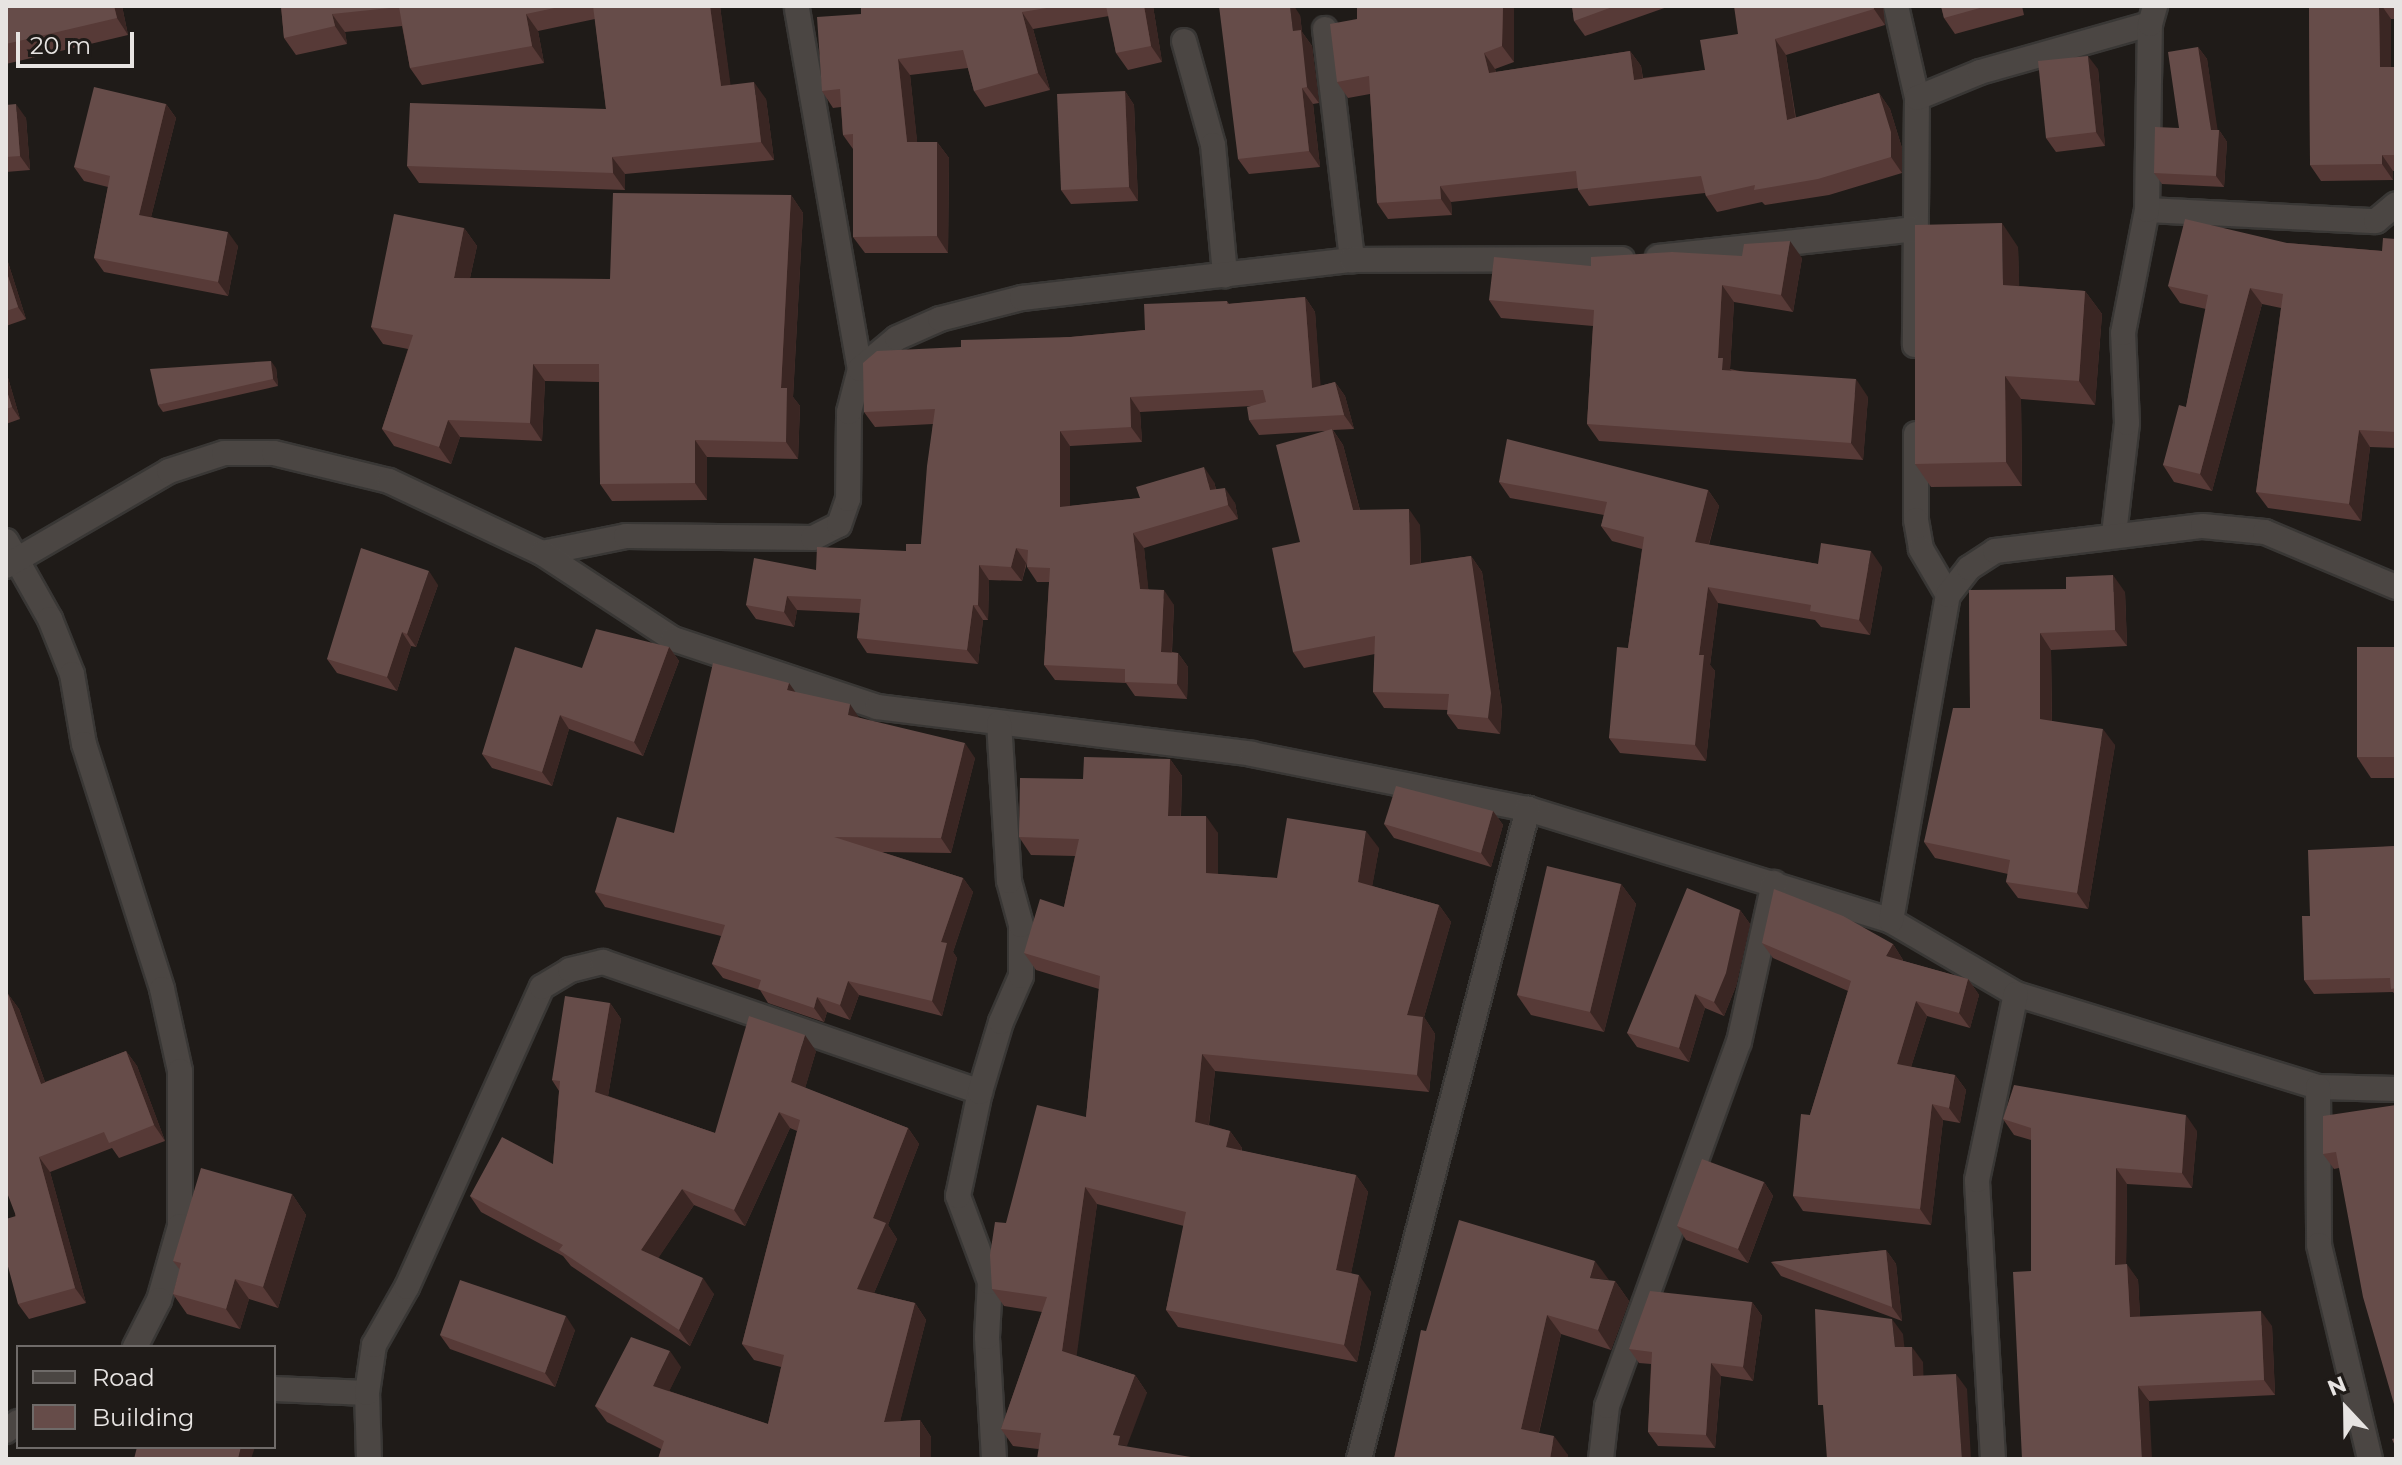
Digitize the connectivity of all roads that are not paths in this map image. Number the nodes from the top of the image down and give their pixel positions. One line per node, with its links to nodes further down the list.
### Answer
1 (1896, 6): 6 (street)
2 (797, 9): 13 (street)
3 (2152, 15): 6 (street); 8 (street)
4 (1325, 29): 10 (street)
5 (1184, 41): 11 (street)
6 (1917, 98): 9 (street)
7 (2396, 204): 8 (street)
8 (2147, 210): 15 (street)
9 (1915, 229): 10 (street); 12 (street)
10 (1352, 260): 11 (street)
11 (1225, 275): 13 (street)
12 (1915, 367)
13 (860, 369): 17 (street)
14 (1916, 413): 16 (street)
15 (2114, 534): 19 (street); 20 (street)
16 (1921, 549): 19 (street); 21 (street)
17 (542, 553): 18 (street); 22 (street)
18 (10, 555): 30 (street)
19 (1969, 568): 21 (street)
20 (2396, 587)
21 (1948, 595): 25 (street)
22 (999, 723): 23 (street); 29 (street)
23 (1528, 809): 24 (street); 35 (street)
24 (1774, 883): 25 (street); 36 (street)
25 (1891, 921): 26 (street)
26 (2016, 994): 27 (street); 37 (street)
27 (2318, 1087): 28 (street); 38 (street)
28 (2396, 1089)
29 (980, 1092): 32 (street); 34 (street)
30 (136, 1345)
31 (276, 1389): 32 (street)
32 (367, 1393): 33 (street)
33 (369, 1459)
34 (994, 1459)
35 (1359, 1459)
36 (1601, 1459)
37 (1993, 1459)
38 (2370, 1459)

